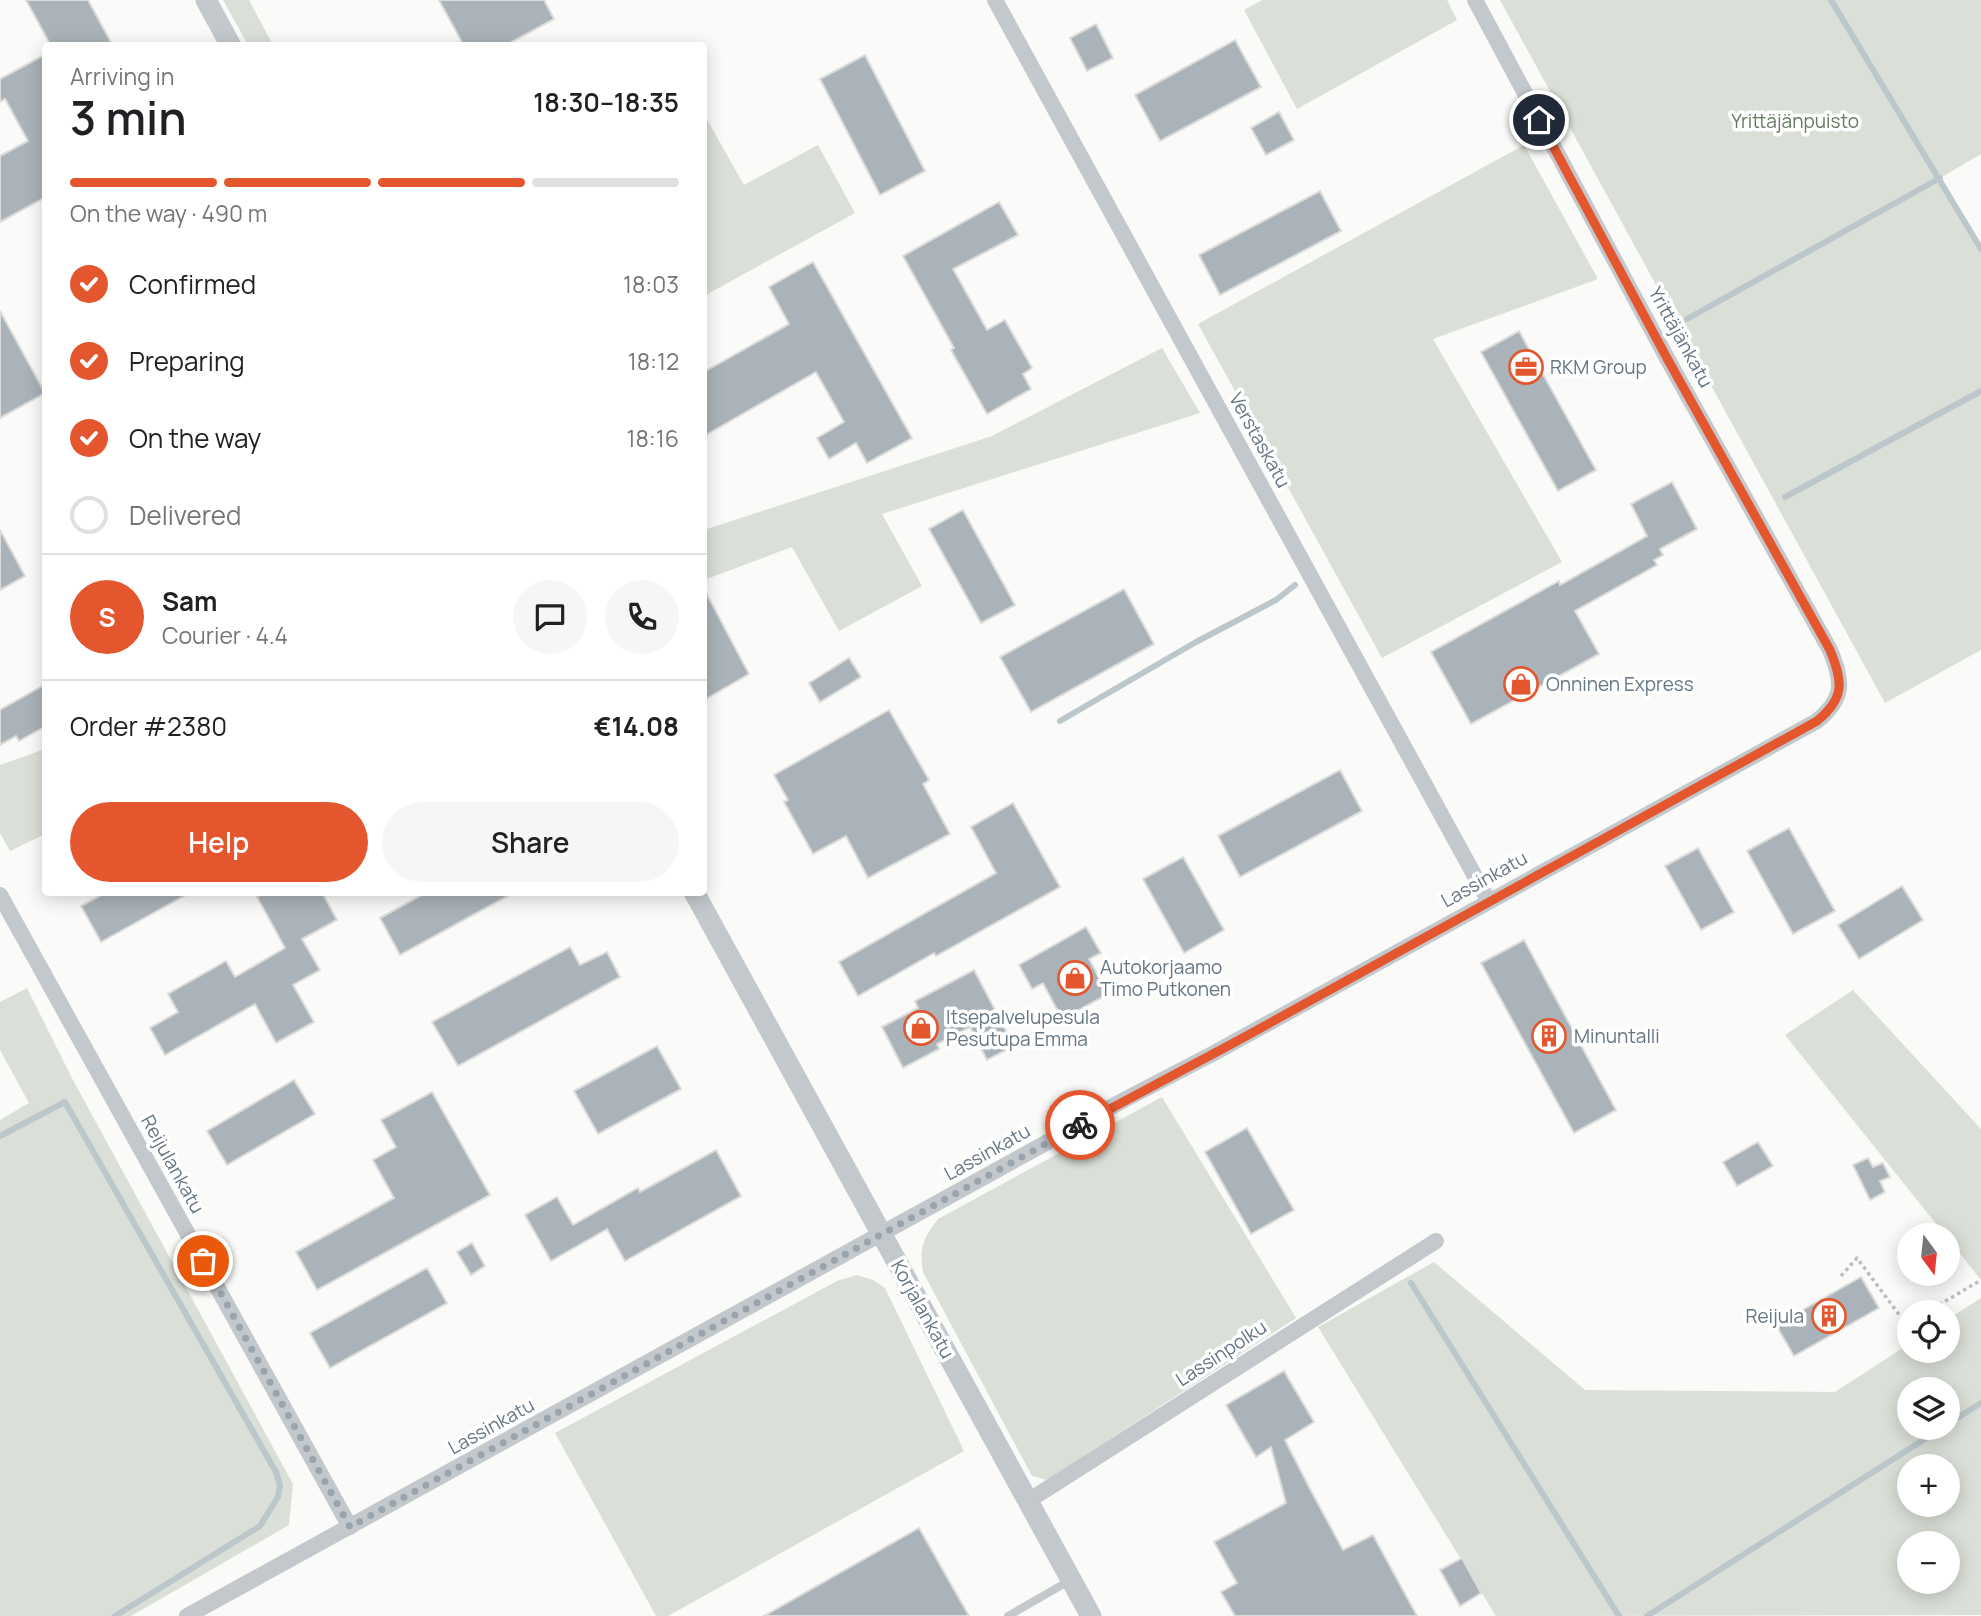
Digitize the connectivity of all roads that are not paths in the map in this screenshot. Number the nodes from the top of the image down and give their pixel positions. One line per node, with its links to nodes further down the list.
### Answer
1 (206, 0): 4 (street)
2 (995, 0): 8 (street, Verstaskatu)
3 (1475, 0): 5 (street, Yrittäjänkatu)
4 (229, 42)
5 (1839, 697): 8 (street, Lassinkatu)
6 (0, 895): 12 (street, Reijulankatu)
7 (696, 896): 9 (street, Korjalankatu)
8 (1489, 900): 9 (street, Lassinkatu)
9 (882, 1234): 11 (street, Korjalankatu); 12 (street, Lassinkatu)
10 (1436, 1241): 11 (street, Lassinpolku)
11 (1028, 1501): 13 (street, Korjalankatu)
12 (350, 1527): 14 (street, Lassinkatu)
13 (1071, 1580): 15 (lane); 16 (street, Korjalankatu)
14 (187, 1616)
15 (1008, 1616)
16 (1091, 1616)

